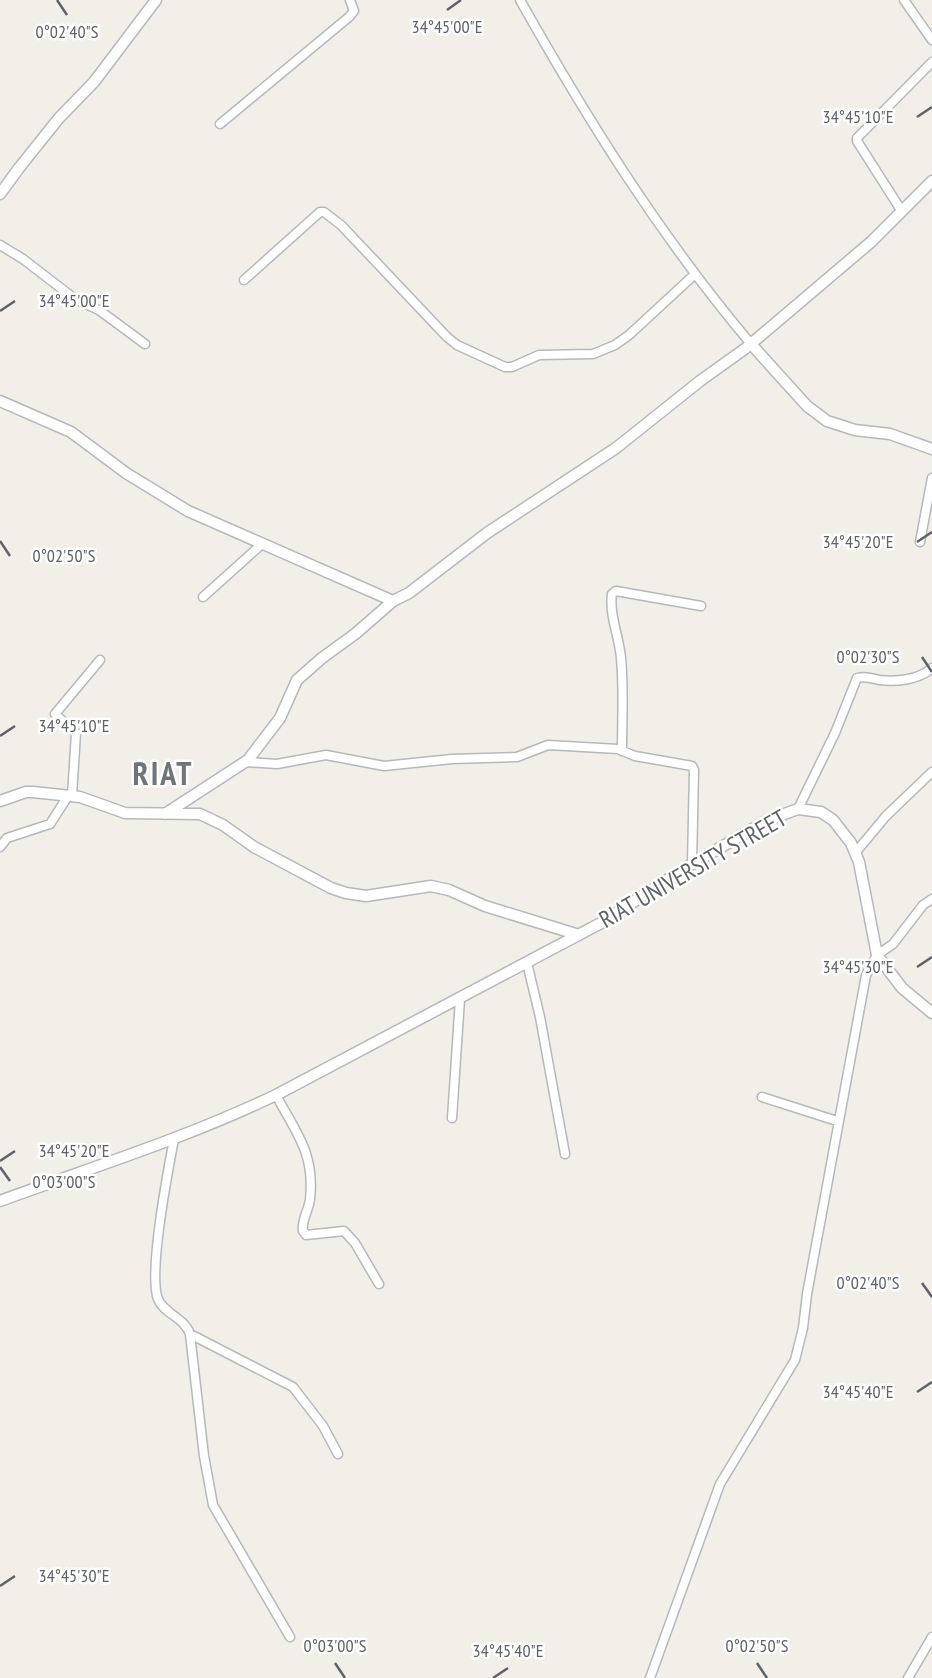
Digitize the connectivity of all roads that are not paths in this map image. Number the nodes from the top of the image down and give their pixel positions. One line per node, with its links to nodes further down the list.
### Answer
1 (156, 0): 9 (street)
2 (350, 0): 7 (street)
3 (520, 0): 12 (street)
4 (904, 0): 5 (street)
5 (932, 40)
6 (932, 62): 10 (street)
7 (220, 124)
8 (932, 181): 10 (street)
9 (0, 194)
10 (901, 210): 15 (street)
11 (0, 245): 14 (street)
12 (694, 275): 13 (street); 15 (street)
13 (244, 280)
14 (145, 344)
15 (751, 344): 17 (street); 22 (street)
16 (0, 401): 20 (street)
17 (932, 449)
18 (932, 478): 19 (street)
19 (920, 542)
20 (262, 544): 21 (street); 22 (street)
21 (203, 597)
22 (393, 601): 27 (street)
23 (701, 606): 26 (street)
24 (100, 660): 29 (street)
25 (932, 668): 31 (street)
26 (622, 751): 27 (street); 35 (street)
27 (245, 762): 32 (street)
28 (932, 772): 34 (street)
29 (70, 796): 30 (street); 32 (street); 33 (street)
30 (0, 801)
31 (798, 809): 34 (street, RIAT UNIVERSITY STREET); 35 (street, RIAT UNIVERSITY STREET)
32 (165, 814): 37 (street)
33 (0, 847)
34 (856, 852): 38 (street, RIAT UNIVERSITY STREET)
35 (692, 864): 37 (street, RIAT UNIVERSITY STREET)
36 (932, 899): 38 (street)
37 (579, 935): 39 (street, RIAT UNIVERSITY STREET)
38 (877, 955): 41 (street, RIAT UNIVERSITY STREET); 45 (street)
39 (527, 963): 40 (street, RIAT UNIVERSITY STREET); 47 (street)
40 (460, 999): 42 (street, RIAT UNIVERSITY STREET); 44 (street)
41 (932, 1013)
42 (276, 1095): 46 (street, RIAT UNIVERSITY STREET); 49 (street)
43 (762, 1097): 45 (street)
44 (452, 1118)
45 (837, 1121): 55 (street)
46 (174, 1139): 48 (street, RIAT UNIVERSITY STREET); 50 (street)
47 (565, 1154)
48 (0, 1201)
49 (379, 1284)
50 (190, 1334): 51 (street); 52 (street)
51 (338, 1454)
52 (290, 1637)
53 (932, 1637): 54 (street)
54 (929, 1650): 56 (street)
55 (650, 1678)
56 (908, 1678)

